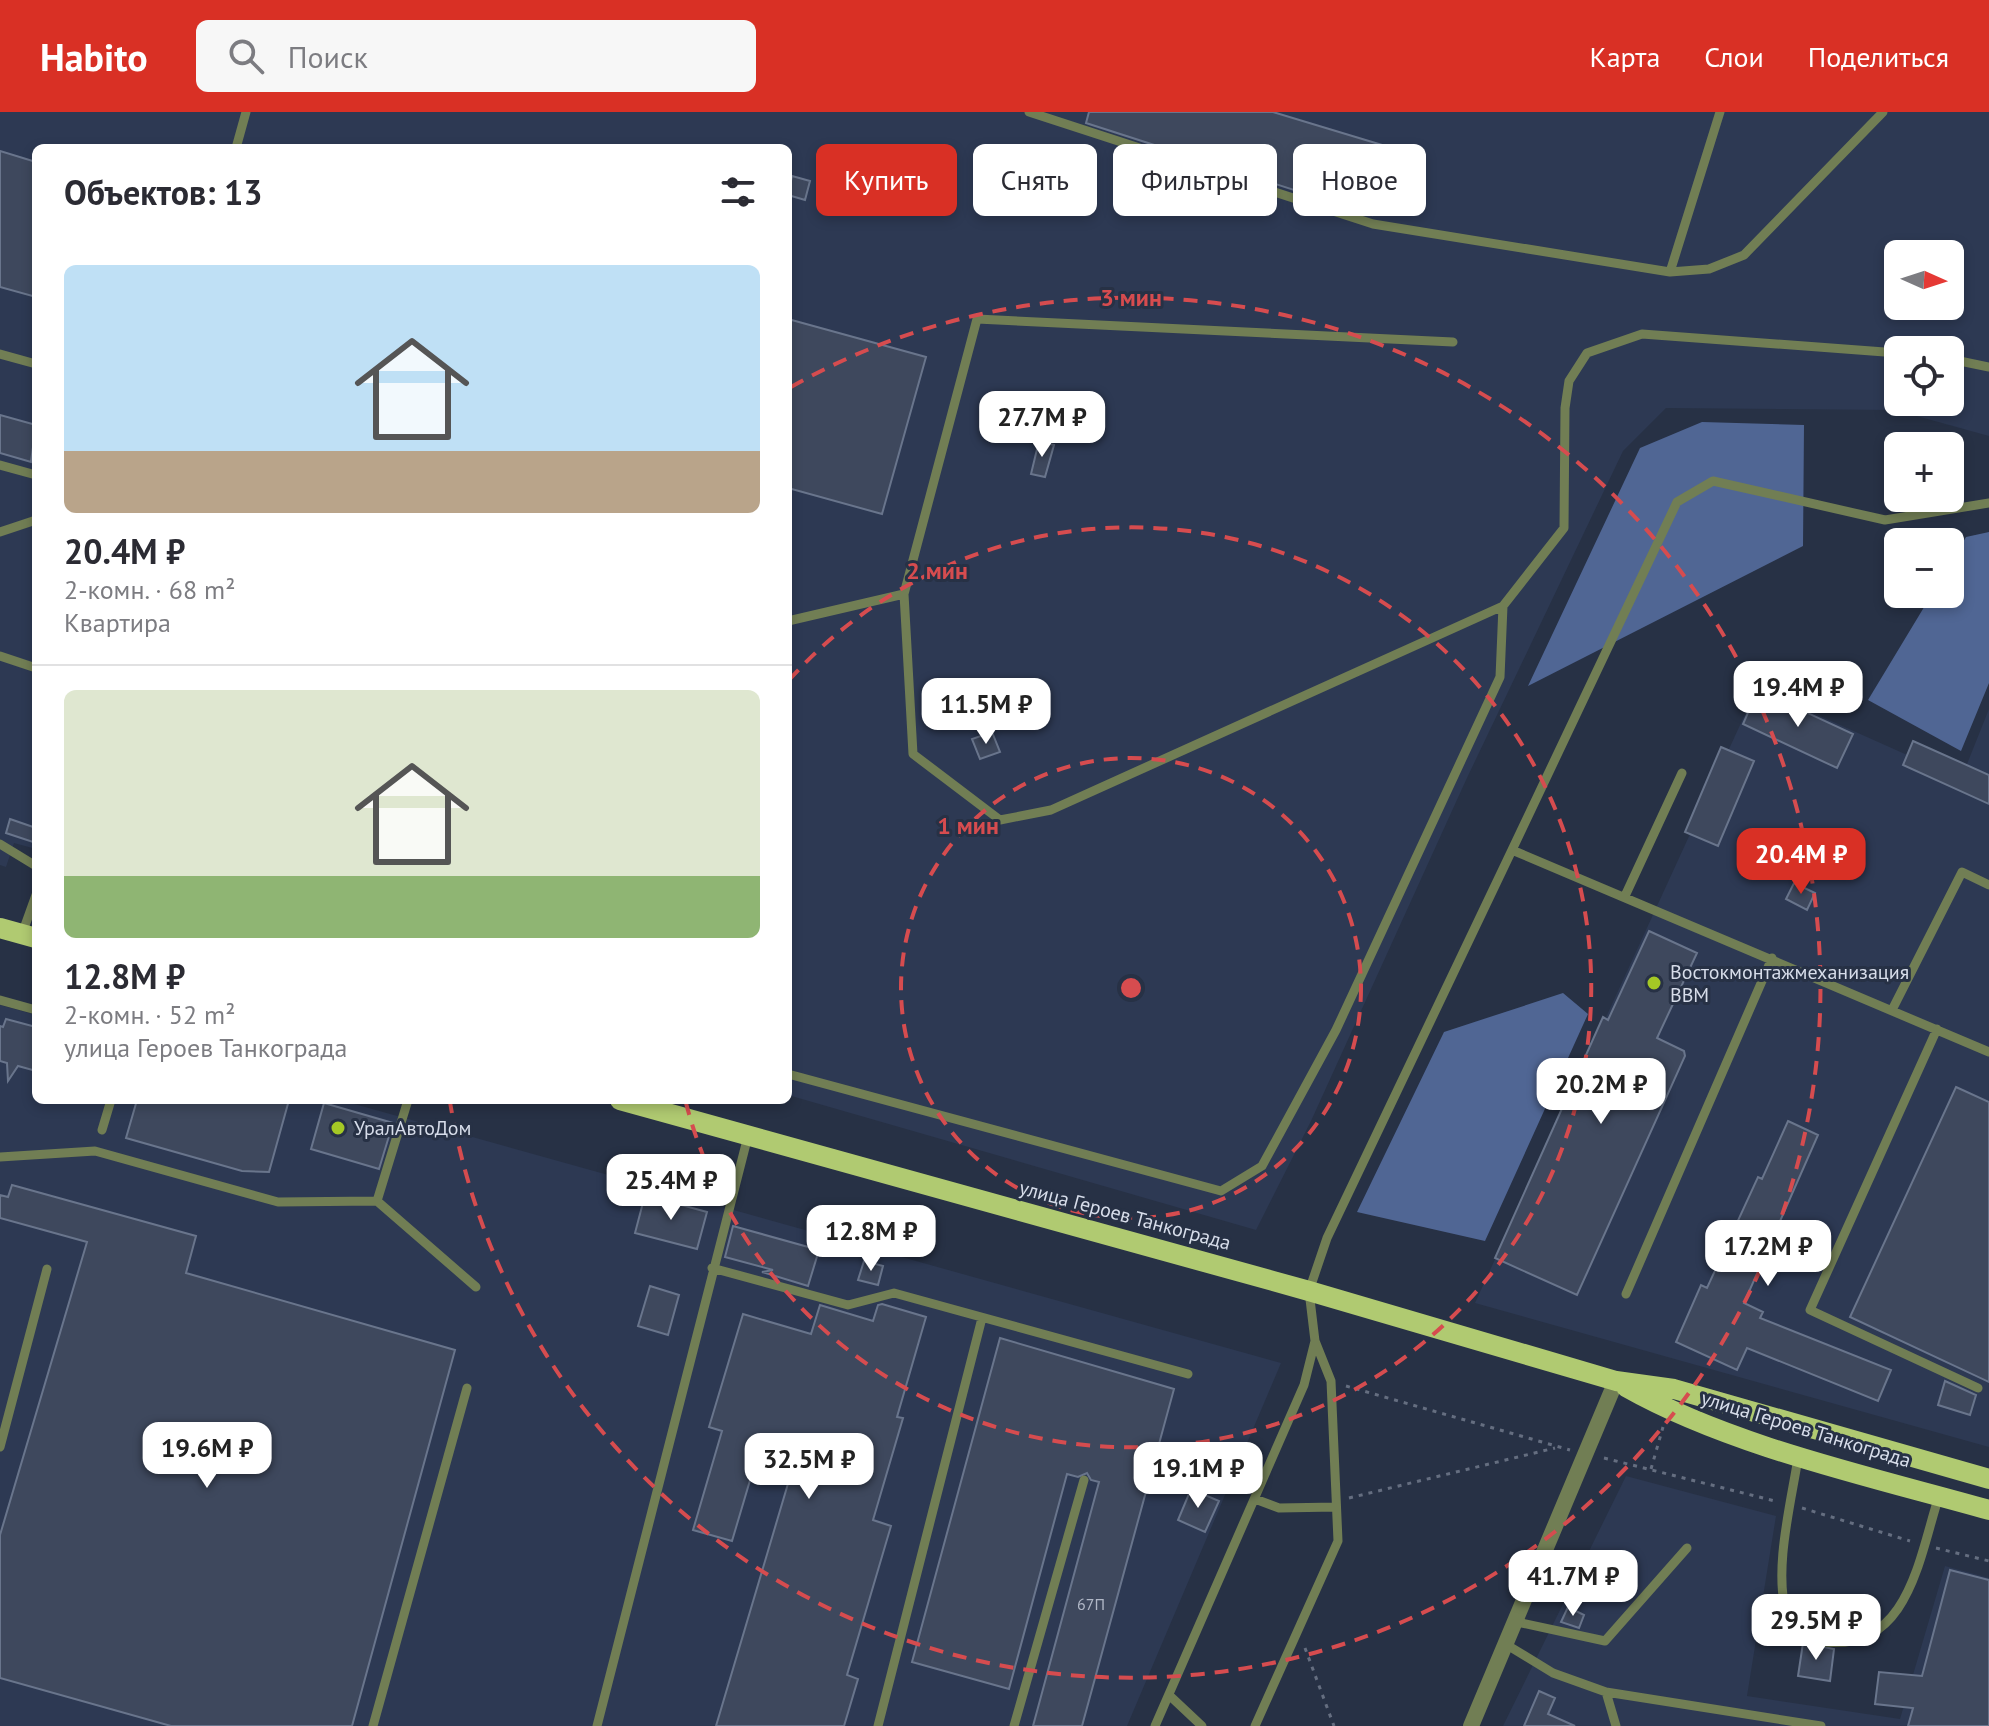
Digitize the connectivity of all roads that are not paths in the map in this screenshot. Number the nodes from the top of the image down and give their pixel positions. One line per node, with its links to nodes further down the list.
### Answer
1 (246, 112): 5 (lane)
2 (1029, 112): 6 (lane)
3 (1720, 112): 6 (lane)
4 (1883, 112): 6 (lane)
5 (237, 144)
6 (1670, 272)
7 (1453, 342): 18 (lane)
8 (1884, 352): 19 (lane)
9 (0, 354): 11 (lane)
10 (1964, 362): 12 (lane)
11 (32, 363)
12 (1989, 367)
13 (0, 465): 14 (lane)
14 (32, 474)
15 (1989, 503): 25 (lane)
16 (32, 521): 17 (lane)
17 (0, 532)
18 (904, 594): 19 (lane); 20 (lane)
19 (1503, 606): 37 (lane)
20 (792, 620)
21 (0, 656): 22 (lane)
22 (32, 667)
23 (1682, 773): 28 (lane)
24 (0, 844): 26 (lane)
25 (1512, 850): 28 (lane); 48 (lane)
26 (32, 864)
27 (1989, 885): 34 (lane)
28 (1625, 896): 31 (lane)
29 (0, 928): 30 (main road)
30 (29, 936)
31 (1772, 958): 34 (lane); 49 (lane)
32 (0, 1000): 33 (lane)
33 (32, 1009)
34 (1892, 1010): 35 (lane)
35 (1937, 1029): 36 (lane); 55 (lane)
36 (1989, 1052)
37 (792, 1075)
38 (110, 1104): 41 (lane)
39 (407, 1104): 44 (lane)
40 (635, 1104): 42 (main road, улица Героев Танкограда)
41 (102, 1130)
42 (748, 1135): 45 (lane); 48 (main road, улица Героев Танкограда)
43 (0, 1157): 44 (lane)
44 (377, 1201): 47 (lane)
45 (712, 1268): 50 (lane); 70 (lane)
46 (47, 1269): 56 (lane)
47 (476, 1287)
48 (1309, 1291): 51 (lane); 53 (main road, улица Героев Танкограда)
49 (1626, 1294)
50 (982, 1318): 52 (lane); 71 (lane)
51 (1315, 1341): 61 (lane); 62 (lane)
52 (1188, 1374)
53 (1616, 1381): 57 (main road, улица Героев Танкограда); 58 (main road, улица Героев Танкограда); 65 (street)
54 (467, 1388): 69 (lane)
55 (1978, 1388)
56 (0, 1447)
57 (1798, 1455): 60 (main road, улица Героев Танкограда); 60 (lane)
58 (1989, 1479)
59 (1084, 1480): 72 (lane)
60 (1939, 1496): 63 (main road, улица Героев Танкограда)
61 (1255, 1499): 62 (lane); 68 (lane)
62 (1336, 1504): 75 (lane)
63 (1989, 1510)
64 (1687, 1548): 65 (lane)
65 (1517, 1622): 66 (street)
66 (1507, 1645): 67 (lane); 76 (street)
67 (1606, 1692): 77 (lane); 78 (lane)
68 (1169, 1695): 73 (lane); 74 (lane)
69 (373, 1726)
70 (597, 1726)
71 (878, 1726)
72 (1014, 1726)
73 (1155, 1726)
74 (1202, 1726)
75 (1255, 1726)
76 (1471, 1726)
77 (1616, 1726)
78 (1821, 1726)

